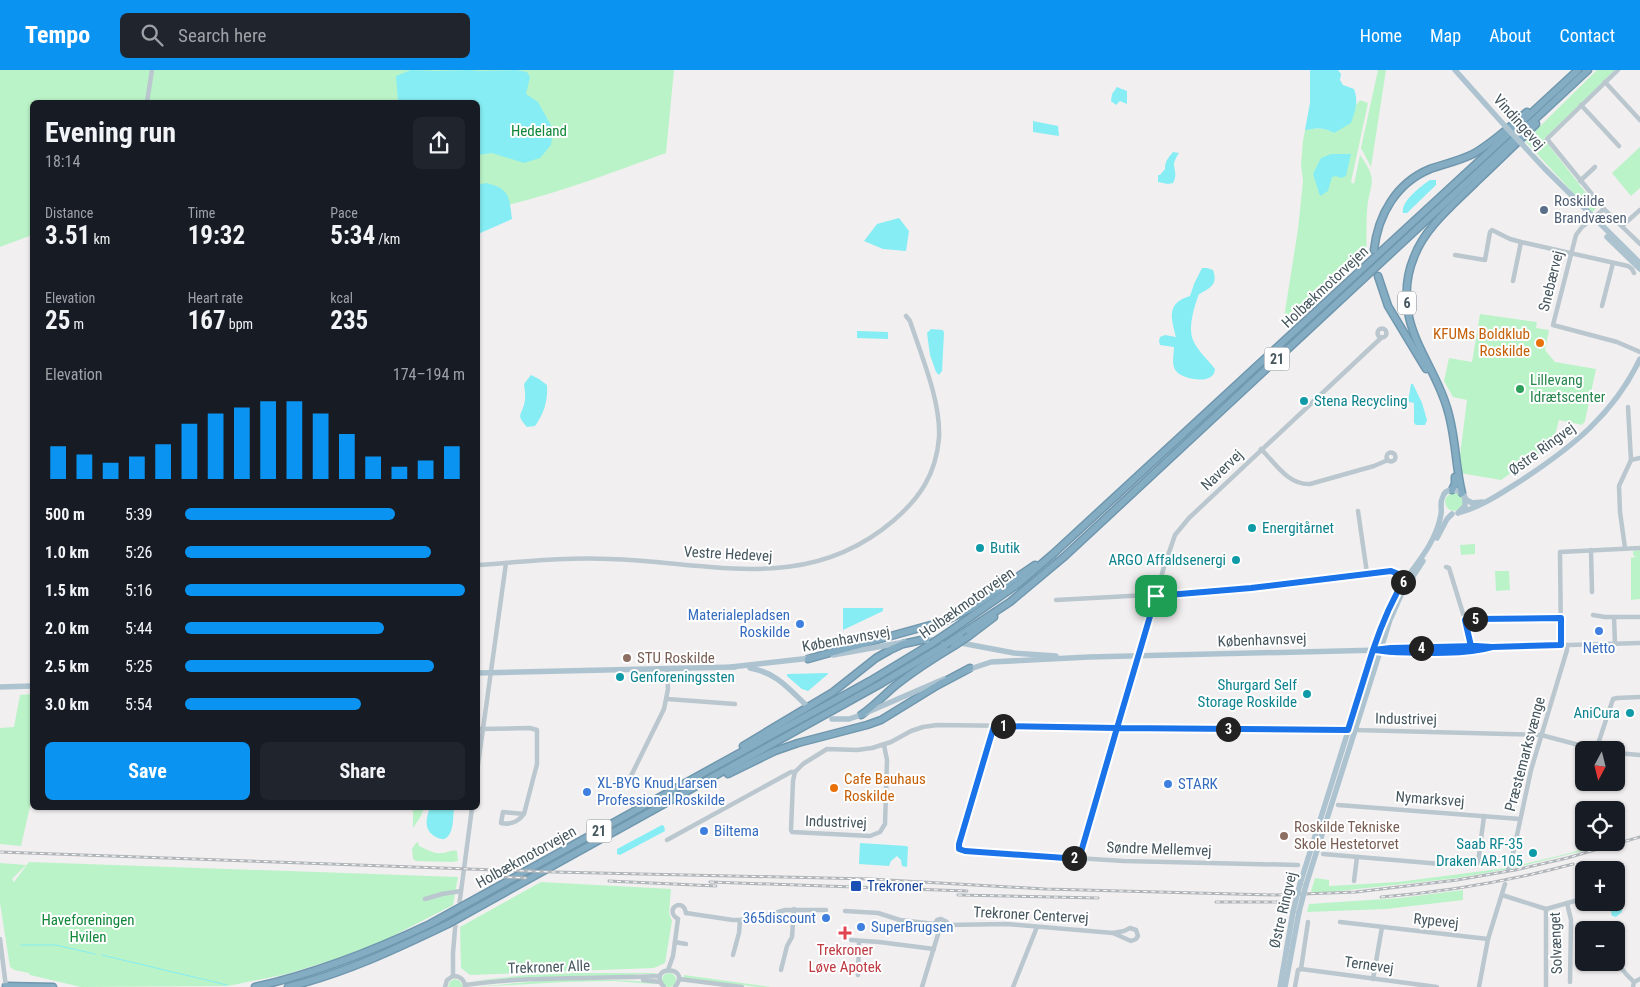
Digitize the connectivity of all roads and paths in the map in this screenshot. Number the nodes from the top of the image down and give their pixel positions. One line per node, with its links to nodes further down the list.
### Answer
1 (152, 70): 9 (street)
2 (1455, 70): 17 (main road, Vindingevej, bridge)
3 (1578, 70): 8 (highway, Holbækmotorvejen)
4 (1588, 70): 6 (highway, Holbækmotorvejen / 6)
5 (1618, 70): 7 (street)
6 (1580, 77): 41 (highway, 6); 54 (highway, Holbækmotorvejen / 21)
7 (1605, 82): 10 (street); 11 (street)
8 (1560, 87): 21 (highway); 49 (highway, Holbækmotorvejen / 21)
9 (147, 100)
10 (1581, 105): 12 (street); 14 (street)
11 (1640, 120)
12 (1619, 146)
13 (1596, 168): 14 (street)
14 (1580, 181): 15 (street)
15 (1604, 209): 17 (street, Snebærvej); 18 (street)
16 (1640, 210): 18 (street)
17 (1591, 218): 22 (street, Snebærvej); 25 (main road, Vindingevej); 26 (main road, Vindingevej)
18 (1622, 226): 20 (street)
19 (1521, 242): 22 (street); 23 (street); 29 (street)
20 (1640, 244)
21 (1374, 250)
22 (1571, 253): 24 (street); 33 (street, Snebærvej)
23 (1455, 255)
24 (1613, 263): 27 (street); 30 (street)
25 (1640, 263)
26 (1640, 269)
27 (1634, 273)
28 (1378, 276): 40 (highway, 6)
29 (1513, 281)
30 (1602, 306)
31 (906, 316): 50 (street, Vestre Hedevej)
32 (1380, 338): 36 (street, Navervej)
33 (1640, 352)
34 (1640, 359): 42 (main road, Østre Ringvej)
35 (1628, 406): 39 (street)
36 (1261, 449): 38 (street); 57 (street, Navervej)
37 (1640, 458): 39 (street)
38 (1388, 460)
39 (1631, 460): 46 (street)
40 (1452, 490): 41 (main road); 43 (main road, 6)
41 (1464, 496): 42 (main road); 45 (main road, 6)
42 (1485, 501): 45 (main road, Østre Ringvej)
43 (1442, 506): 45 (main road); 55 (main road, Østre Ringvej / 6)
44 (1358, 511): 53 (street)
45 (1455, 514): 72 (main road, Østre Ringvej / 6)
46 (1625, 548): 47 (street); 48 (street)
47 (1640, 548)
48 (1590, 550): 56 (street); 62 (street)
49 (1053, 554): 64 (highway, Holbækmotorvejen / 21, bridge); 75 (highway)
50 (506, 563): 51 (street, Vestre Hedevej); 80 (street)
51 (480, 565)
52 (1446, 567): 63 (street)
53 (1367, 573): 55 (street); 57 (street)
54 (1042, 576): 87 (highway, bridge); 102 (highway, Holbækmotorvejen / 21, bridge)
55 (1406, 577): 71 (main road, Østre Ringvej / 6)
56 (1592, 592)
57 (1156, 596): 58 (street); 73 (street, Navervej)
58 (1056, 600)
59 (1593, 615): 60 (street)
60 (1614, 617): 61 (street); 66 (street)
61 (1640, 617)
62 (1561, 618): 63 (street); 67 (street)
63 (1465, 620): 69 (street)
64 (928, 642): 74 (main road, Københavnsvej); 75 (main road, Københavnsvej); 100 (highway, Holbækmotorvejen / 21); 100 (highway)
65 (1640, 643): 66 (street, Københavnsvej)
66 (1615, 644): 68 (street, Københavnsvej)
67 (1561, 645): 68 (street, Københavnsvej); 70 (street, Københavnsvej)
68 (1567, 645): 93 (street, Præstemarksvænge)
69 (1471, 646): 70 (street, Københavnsvej); 72 (street, Københavnsvej)
70 (1492, 647): 72 (street, Københavnsvej)
71 (1373, 650): 72 (main road, Københavnsvej); 73 (main road, Københavnsvej); 92 (main road, Østre Ringvej / 6)
72 (1381, 650): 92 (main road, Østre Ringvej / 6)
73 (1138, 656): 74 (main road, Københavnsvej); 90 (street, Navervej)
74 (1084, 658): 77 (main road, Københavnsvej)
75 (808, 659): 76 (main road, Københavnsvej)
76 (731, 667): 78 (main road, Københavnsvej); 86 (main road, Københavnsvej)
77 (970, 668): 87 (main road, Københavnsvej); 102 (highway)
78 (667, 670): 80 (main road, Københavnsvej); 84 (street)
79 (480, 673): 80 (main road, Københavnsvej)
80 (491, 673): 91 (street)
81 (30, 686): 82 (main road)
82 (0, 687)
83 (1640, 697): 94 (street)
84 (667, 699): 85 (street); 101 (street)
85 (736, 704)
86 (805, 704)
87 (860, 715): 88 (main road, Københavnsvej)
88 (832, 719)
89 (994, 726): 90 (street, Industrivej); 96 (street, Industrivej); 111 (street, Søndre Mellemvej)
90 (1117, 728): 92 (street, Industrivej); 111 (street, Navervej)
91 (480, 729): 105 (street)
92 (1351, 730): 93 (street, Industrivej); 126 (main road, Østre Ringvej / 6, bridge)
93 (1541, 735): 95 (street, Industrivej); 107 (street, Præstemarksvænge)
94 (1600, 741)
95 (1575, 744)
96 (884, 745): 99 (street, Industrivej); 99 (street, Industrivej)
97 (1625, 754): 98 (street)
98 (1640, 755)
99 (795, 772): 108 (street, Industrivej)
100 (703, 773): 164 (highway, Holbækmotorvejen / 21)
101 (628, 782)
102 (701, 784): 165 (highway, Holbækmotorvejen / 21)
103 (1338, 805): 106 (street, Nymarksvej)
104 (472, 810): 116 (street)
105 (524, 814): 105 (street)
106 (1484, 816): 107 (street, Nymarksvej); 110 (street)
107 (1520, 819): 113 (street, Præstemarksvænge)
108 (667, 840)
109 (1323, 854): 110 (street)
110 (1357, 857): 114 (street)
111 (1079, 859): 112 (street, Søndre Mellemvej)
112 (1298, 865)
113 (1508, 869)
114 (1354, 882)
115 (1506, 884): 117 (street)
116 (461, 891): 118 (street); 119 (street)
117 (1502, 895): 122 (street, Solvænget); 140 (street)
118 (424, 899)
119 (460, 899)
120 (1575, 901): 121 (street, Solvænget)
121 (1567, 903): 122 (street, Solvænget); 158 (street, Solvænget)
122 (1546, 909): 176 (street, Solvænget)
123 (794, 910): 124 (street); 129 (street); 150 (street)
124 (826, 910)
125 (845, 911): 132 (street)
126 (1296, 912): 171 (main road, Østre Ringvej / 6); 172 (main road, Østre Ringvej / 6)
127 (686, 913): 128 (street); 128 (street); 129 (street)
128 (678, 919): 143 (street)
129 (740, 920): 146 (street)
130 (1308, 922): 148 (street)
131 (1340, 922): 135 (street, Rypevej)
132 (934, 924): 133 (street); 137 (street)
133 (947, 925): 134 (street, Trekroner Centervej); 137 (street)
134 (1037, 926): 138 (street, Trekroner Centervej); 170 (street)
135 (1382, 927): 140 (street, Rypevej); 156 (street)
136 (455, 929): 154 (street)
137 (939, 931): 145 (street)
138 (1113, 933): 138 (street, Trekroner Centervej)
139 (0, 939): 162 (street)
140 (1488, 939): 175 (street)
141 (851, 940): 142 (street)
142 (860, 941): 145 (street); 153 (street)
143 (675, 942): 144 (street); 147 (street)
144 (686, 944)
145 (934, 948): 169 (street)
146 (733, 955)
147 (673, 956): 149 (street); 151 (street)
148 (1299, 969): 156 (street, Ternevej); 173 (street)
149 (668, 970): 151 (street); 155 (street)
150 (781, 970)
151 (674, 971): 159 (street)
152 (1624, 971): 160 (street)
153 (858, 975)
154 (453, 976): 161 (street); 166 (street)
155 (660, 979): 161 (street, Trekroner Alle); 167 (street)
156 (1373, 979): 174 (street, Ternevej)
157 (1640, 979): 160 (street)
158 (1570, 982)
159 (677, 983): 168 (street)
160 (1634, 984)
161 (465, 986)
162 (6, 987): 163 (highway)
163 (53, 987)
164 (255, 987)
165 (288, 987)
166 (445, 987)
167 (664, 987)
168 (742, 987)
169 (922, 987)
170 (1013, 987)
171 (1280, 987)
172 (1286, 987)
173 (1295, 987)
174 (1437, 987)
175 (1479, 987)
176 (1546, 987)

